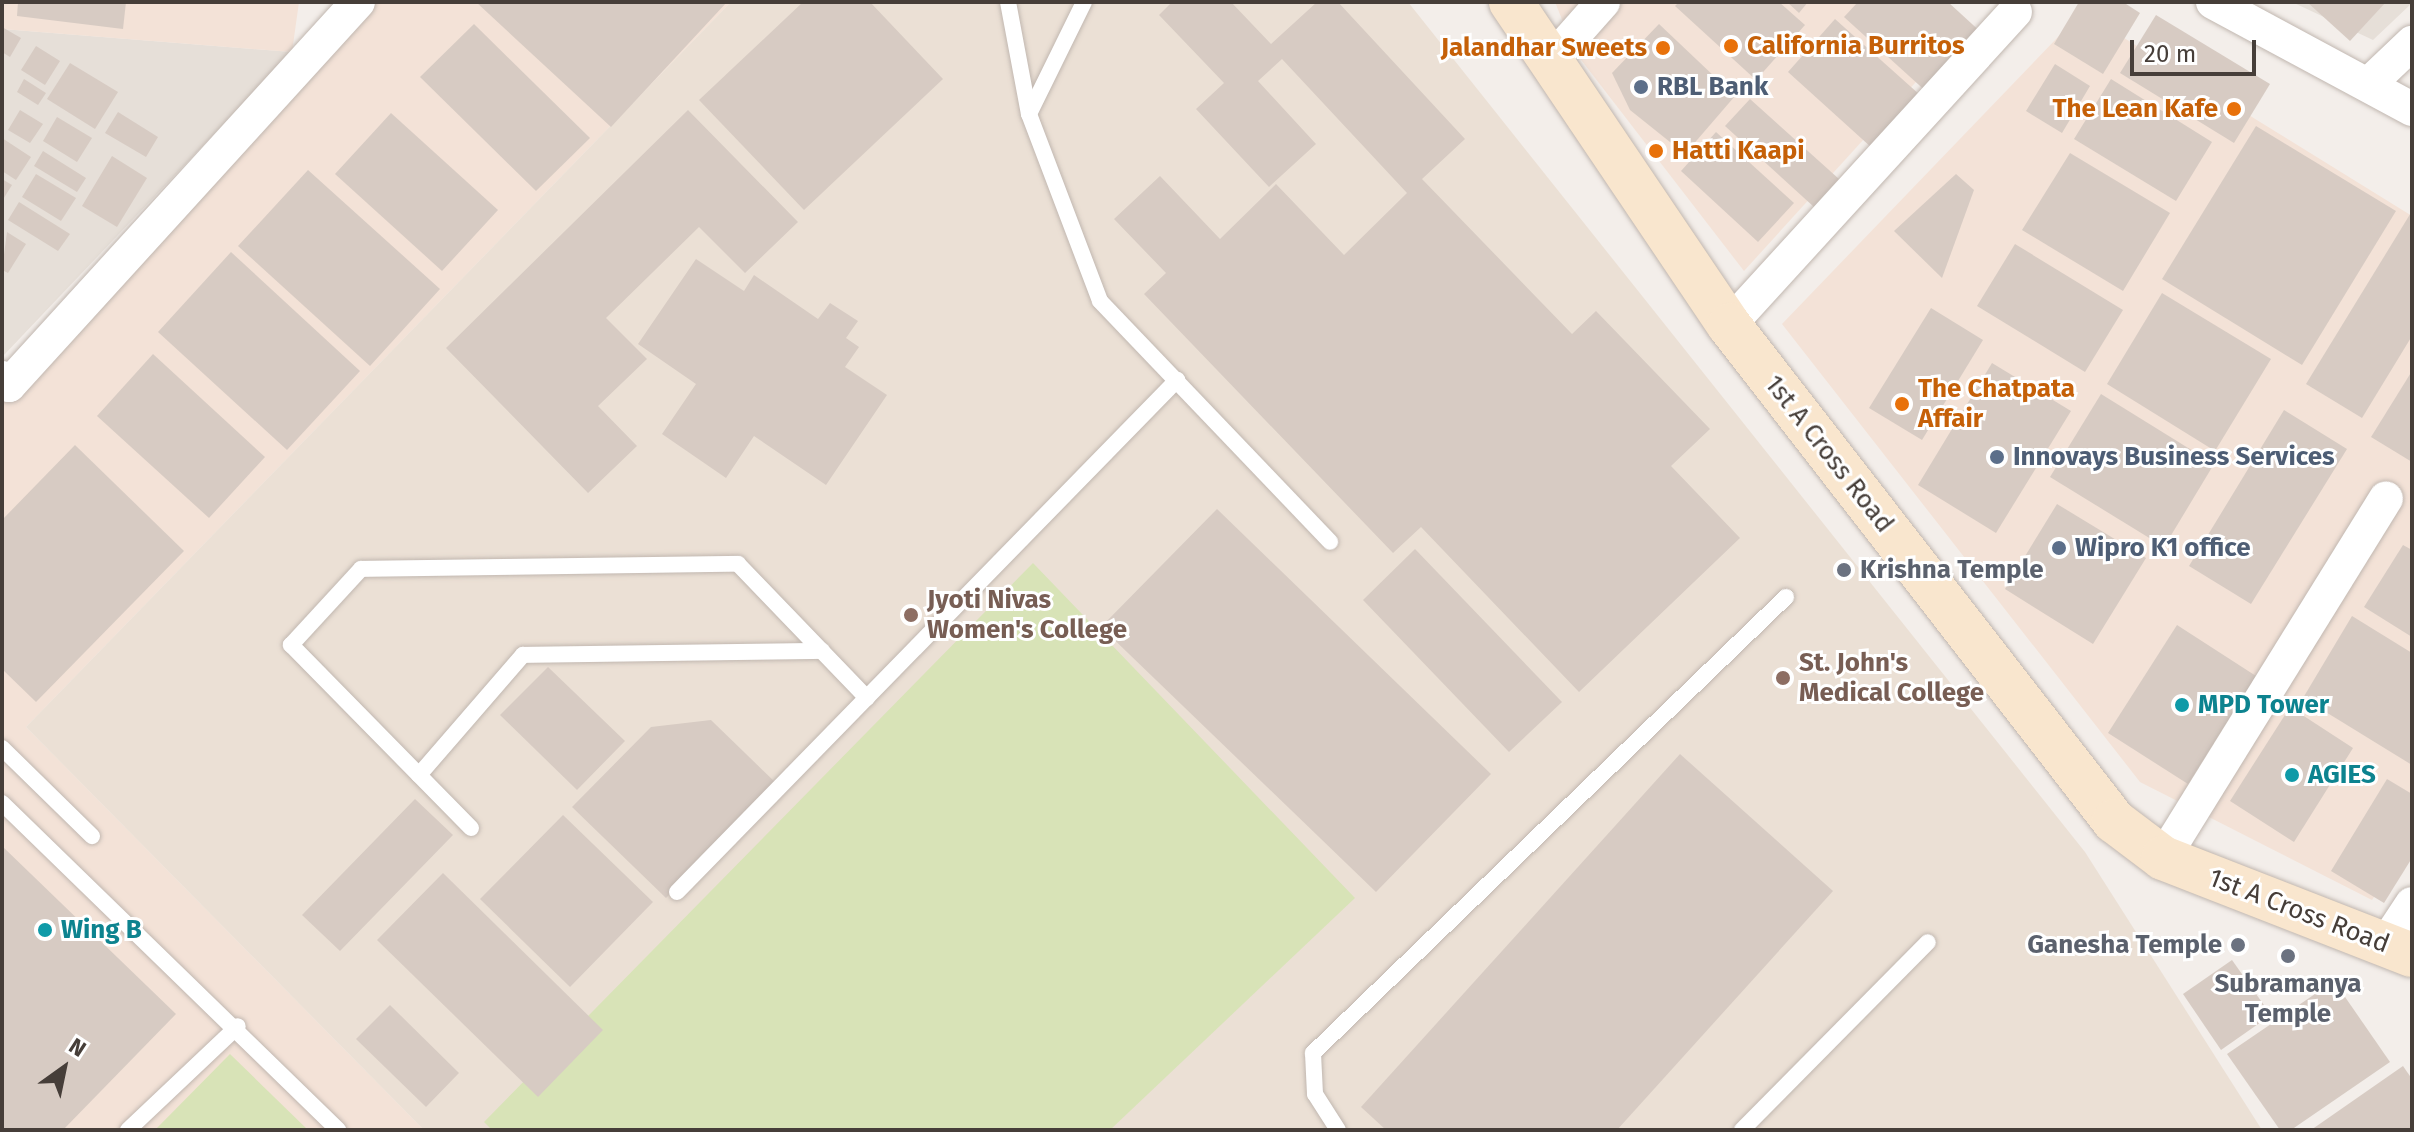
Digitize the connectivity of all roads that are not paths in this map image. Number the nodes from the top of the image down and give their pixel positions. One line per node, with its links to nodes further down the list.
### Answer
1 (358, 2): 14 (street)
2 (1008, 2): 12 (lane)
3 (1084, 2): 12 (lane)
4 (1511, 2): 9 (street, 1st A Cross Road)
5 (1603, 2): 9 (street)
6 (2213, 2): 10 (street)
7 (2015, 12): 13 (street)
8 (2412, 43): 10 (street)
9 (1548, 64): 13 (street, 1st A Cross Road)
10 (2371, 82): 11 (street)
11 (2412, 109)
12 (1029, 114): 15 (lane)
13 (1729, 325): 26 (street, 1st A Cross Road)
14 (2, 378)
15 (1177, 380): 17 (lane); 20 (lane)
16 (2386, 499): 26 (street)
17 (1330, 542)
18 (1786, 597): 34 (lane)
19 (822, 651): 20 (lane); 22 (lane); 22 (lane)
20 (867, 698): 27 (lane)
21 (2, 748): 25 (lane)
22 (419, 775): 24 (lane)
23 (2, 803): 31 (lane)
24 (471, 828)
25 (92, 836)
26 (2163, 858): 30 (street, 1st A Cross Road)
27 (677, 892)
28 (2412, 904): 30 (street)
29 (1928, 942): 35 (lane)
30 (2398, 950)
31 (238, 1026): 32 (lane); 33 (lane)
32 (128, 1130)
33 (338, 1130)
34 (1338, 1130)
35 (1742, 1130)

